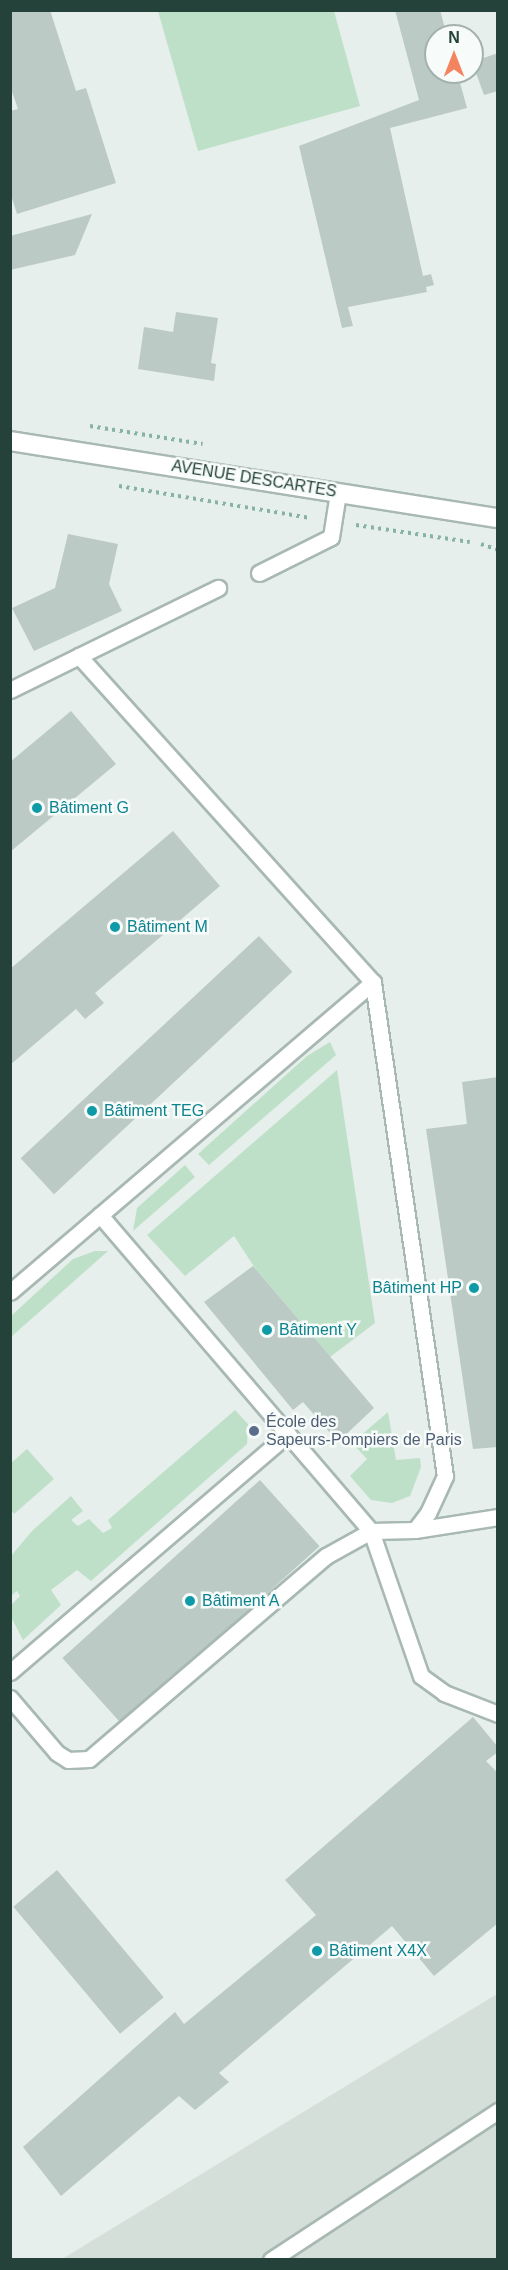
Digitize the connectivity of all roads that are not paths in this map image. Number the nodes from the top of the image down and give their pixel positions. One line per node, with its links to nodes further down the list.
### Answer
1 (10, 441): 2 (main road, AVENUE DESCARTES)
2 (338, 493): 3 (main road, AVENUE DESCARTES); 4 (lane)
3 (498, 518)
4 (259, 573)
5 (218, 588): 6 (lane)
6 (78, 656): 7 (lane); 8 (lane)
7 (10, 690)
8 (373, 981): 9 (lane); 13 (lane)
9 (100, 1215): 10 (lane); 11 (lane)
10 (10, 1292)
11 (288, 1434): 14 (lane); 15 (lane)
12 (498, 1517): 13 (lane)
13 (415, 1530): 14 (lane)
14 (371, 1531): 16 (lane); 17 (lane)
15 (10, 1672)
16 (10, 1698)
17 (498, 1714)
18 (498, 2111): 19 (lane)
19 (271, 2259)

